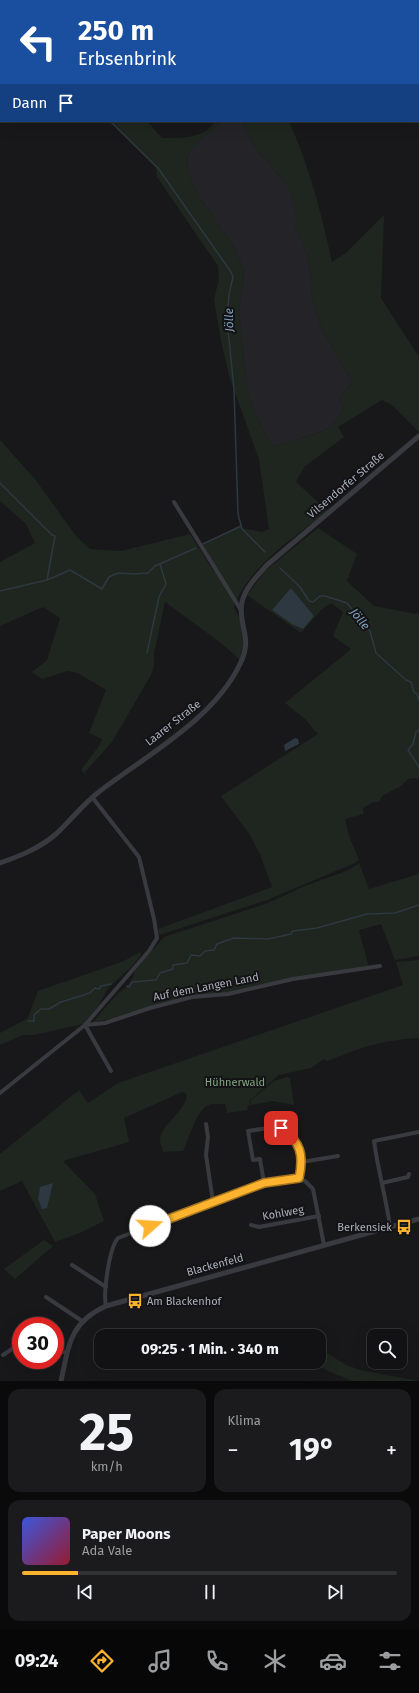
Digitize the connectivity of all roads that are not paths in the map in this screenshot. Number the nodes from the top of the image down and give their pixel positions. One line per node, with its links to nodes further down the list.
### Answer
1 (419, 436): 3 (street, Vilsendorfer Straße)
2 (174, 502): 4 (street)
3 (285, 549): 4 (street, Laarer Straße)
4 (241, 610): 5 (street, Laarer Straße)
5 (92, 798): 6 (street, Laarer Straße); 8 (street)
6 (0, 863)
7 (380, 966): 8 (street, Auf dem Langen Land)
8 (85, 1025): 9 (street); 10 (street)
9 (111, 1071)
10 (0, 1093)
11 (206, 1124): 19 (street)
12 (419, 1132): 18 (street)
13 (338, 1156): 14 (street)
14 (302, 1162): 16 (street); 17 (street)
15 (409, 1174): 18 (street)
16 (299, 1178): 17 (street); 20 (street)
17 (264, 1183): 19 (street)
18 (382, 1183): 23 (street)
19 (213, 1202): 26 (street)
20 (319, 1216): 22 (street, Kohlweg); 24 (street)
21 (419, 1219): 23 (street, Blackenfeld)
22 (252, 1225)
23 (390, 1227): 24 (street, Blackenfeld)
24 (324, 1246): 28 (street, Blackenfeld)
25 (72, 1265): 26 (street)
26 (106, 1286): 28 (street)
27 (46, 1297): 29 (street)
28 (106, 1306): 29 (street, Blackenfeld)
29 (82, 1321): 32 (street, Blackenfeld)
30 (12, 1350): 33 (street)
31 (64, 1351): 32 (street)
32 (67, 1352): 34 (street, Blackenfeld)
33 (3, 1356)
34 (61, 1381)

